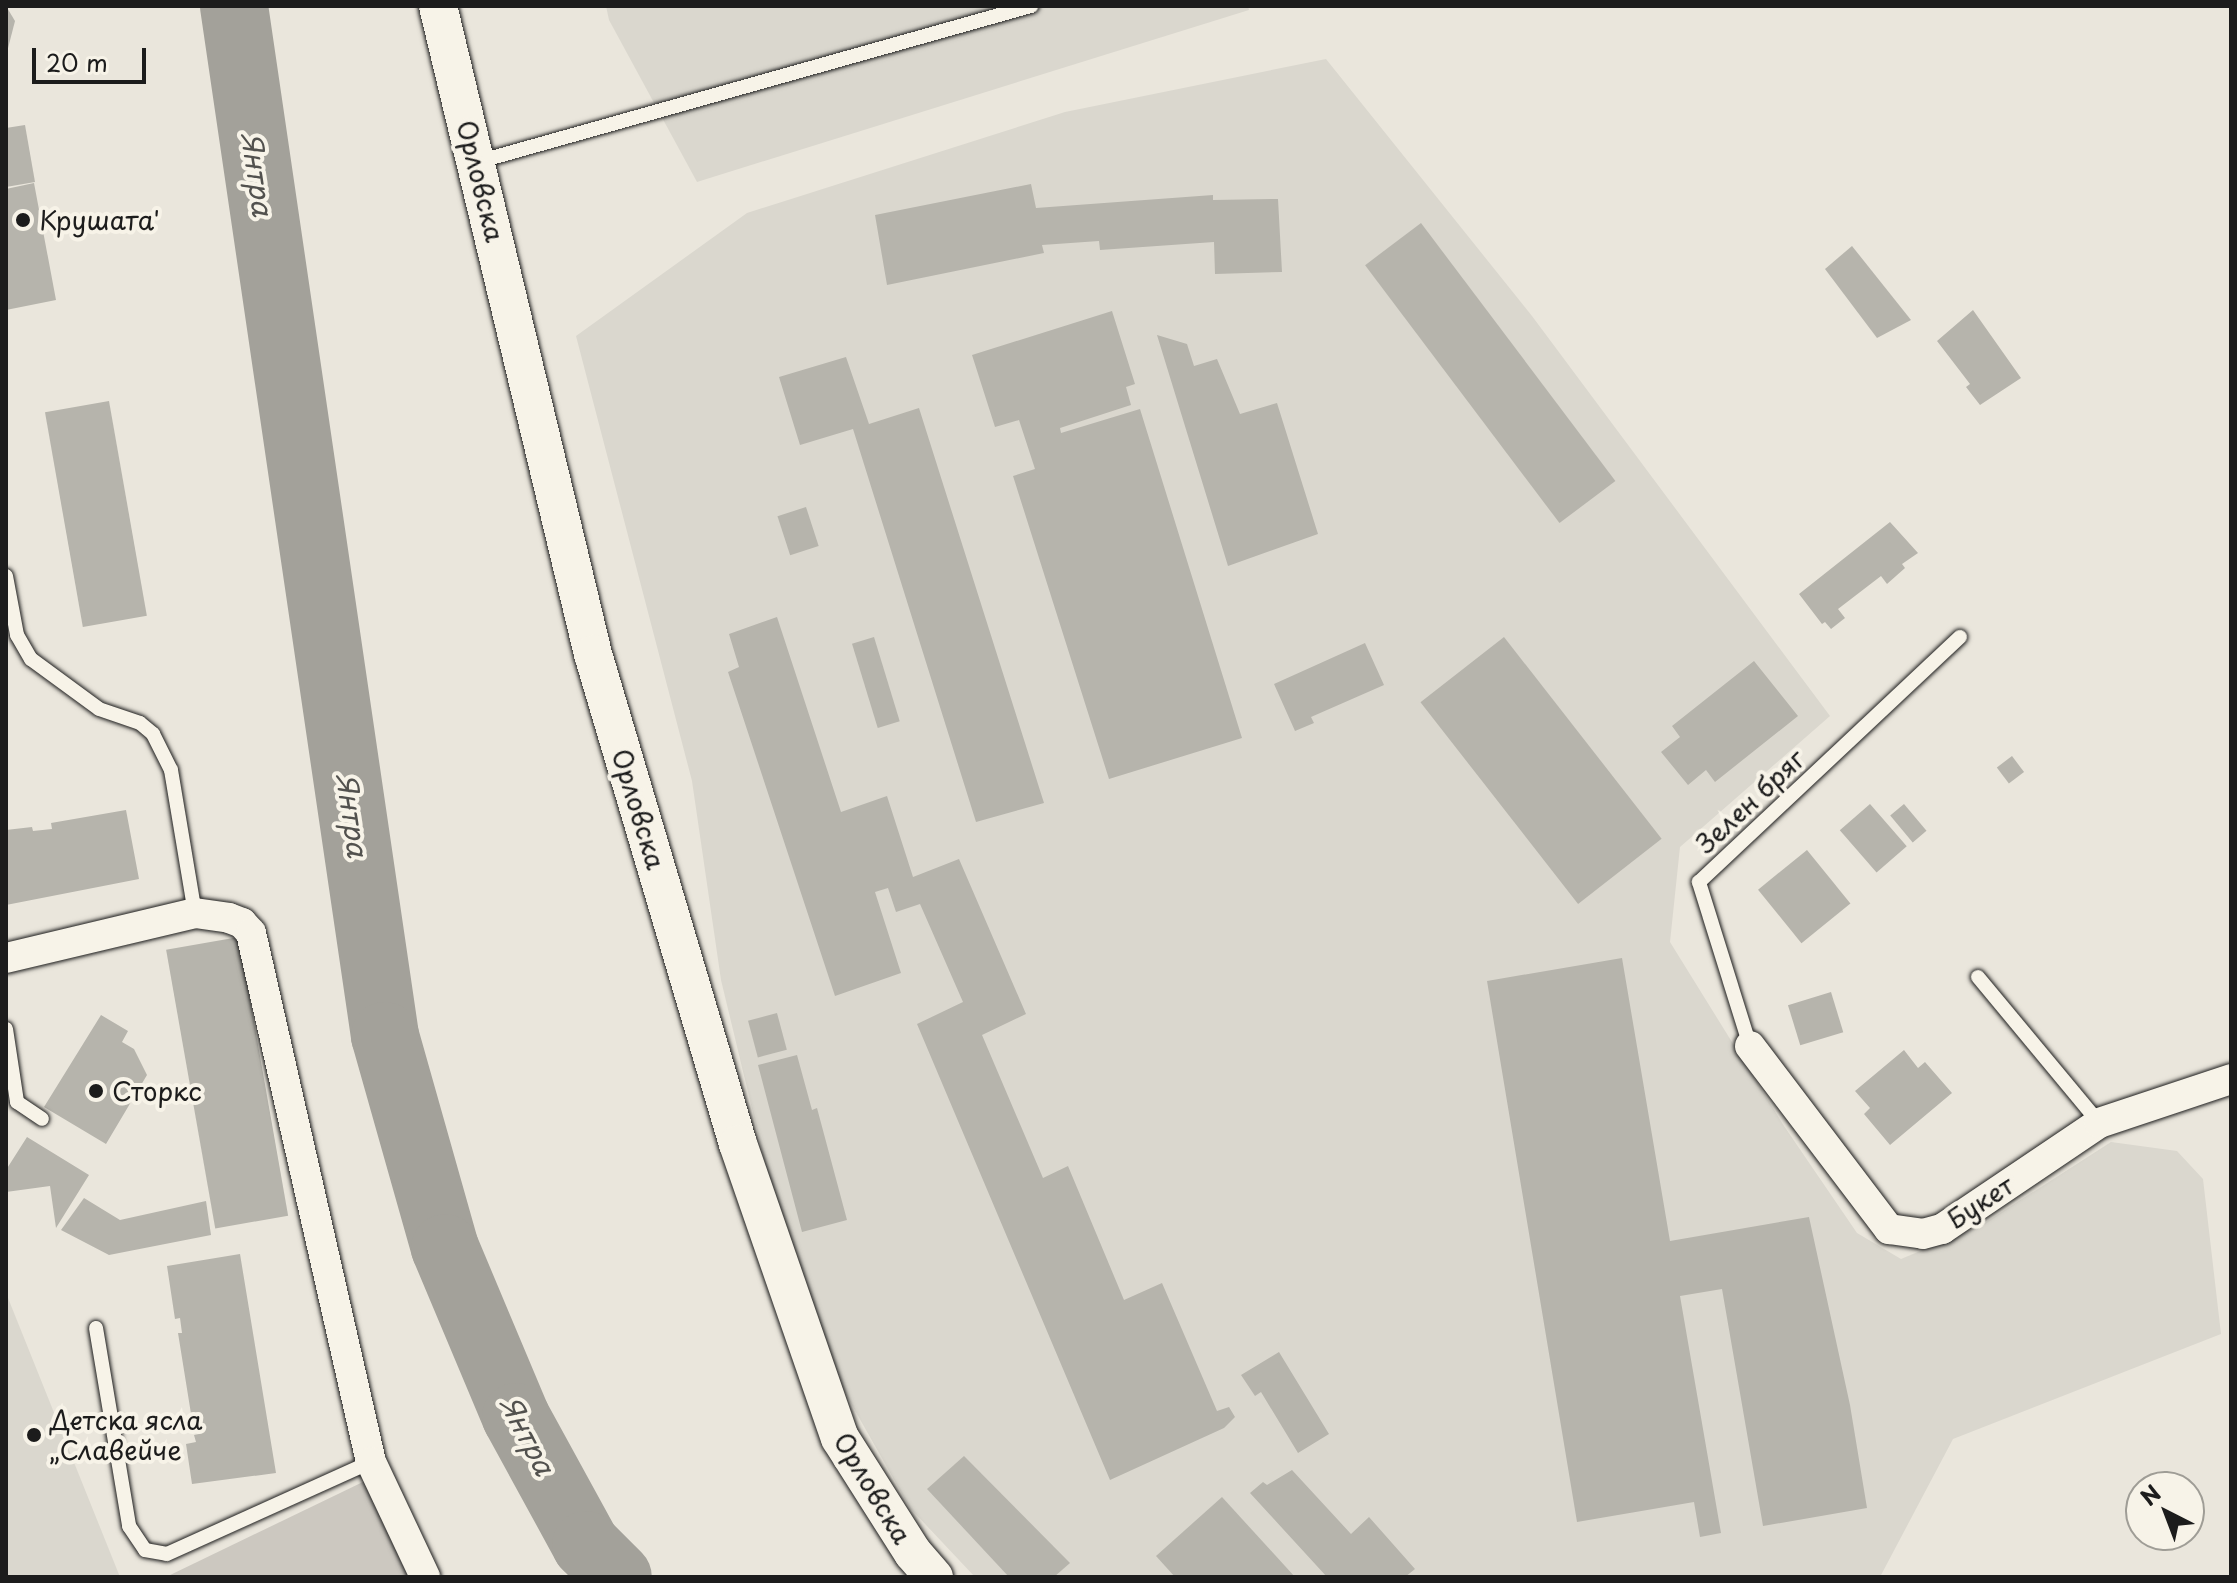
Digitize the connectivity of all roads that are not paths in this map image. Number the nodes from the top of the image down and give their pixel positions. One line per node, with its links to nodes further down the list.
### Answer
1 (438, 6): 3 (street, Орловска)
2 (1031, 6): 3 (lane)
3 (477, 162): 17 (street, Орловска)
4 (6, 576): 6 (lane)
5 (1960, 637): 10 (lane, Зелен бряг)
6 (195, 913): 7 (street); 15 (street)
7 (6, 958)
8 (1978, 977): 13 (lane)
9 (6, 1029): 12 (lane)
10 (1750, 1046): 13 (street, Букет)
11 (2231, 1079): 13 (street, Букет)
12 (42, 1119)
13 (2099, 1123)
14 (96, 1328): 15 (lane)
15 (371, 1462): 16 (street)
16 (425, 1577)
17 (934, 1577)

